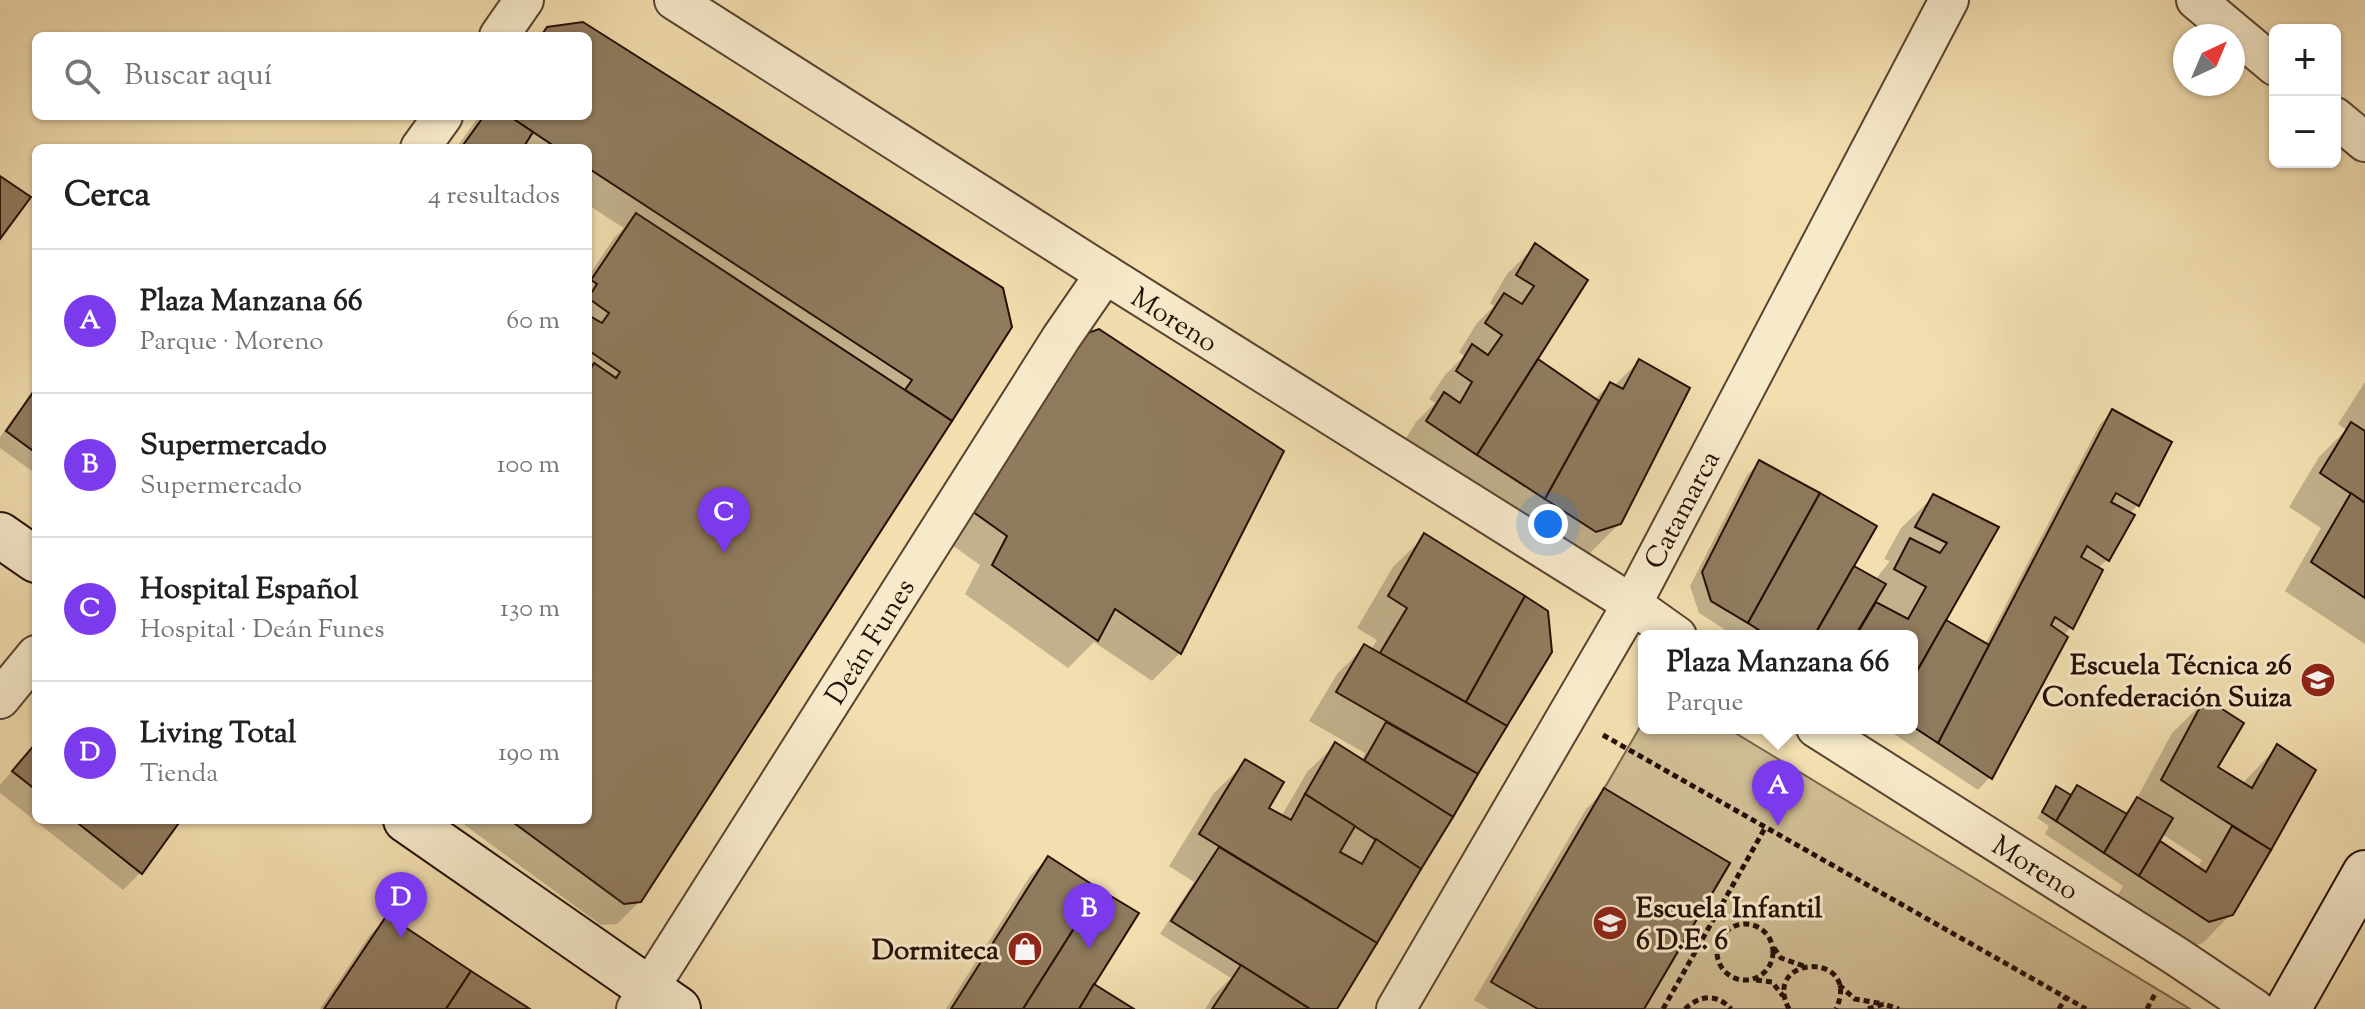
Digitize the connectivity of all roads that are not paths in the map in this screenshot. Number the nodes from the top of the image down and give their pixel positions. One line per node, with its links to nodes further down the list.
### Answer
1 (524, 0): 5 (street)
2 (674, 0): 11 (street, Moreno)
3 (1949, 0): 14 (street, Catamarca)
4 (2196, 0): 6 (street)
5 (502, 32)
6 (2269, 61)
7 (440, 120): 10 (street)
8 (2341, 122): 9 (street)
9 (2365, 142)
10 (423, 144)
11 (1105, 274): 14 (street, Moreno); 21 (street, Deán Funes)
12 (0, 535): 13 (main road)
13 (32, 557)
14 (1632, 604): 15 (street, Moreno); 22 (street, Catamarca)
15 (1669, 630)
16 (32, 660): 17 (street)
17 (0, 699)
18 (1825, 734): 23 (street, Moreno)
19 (411, 824): 21 (main road)
20 (2365, 873): 24 (main road)
21 (654, 1002)
22 (1396, 1009)
23 (2255, 1009)
24 (2288, 1009)

